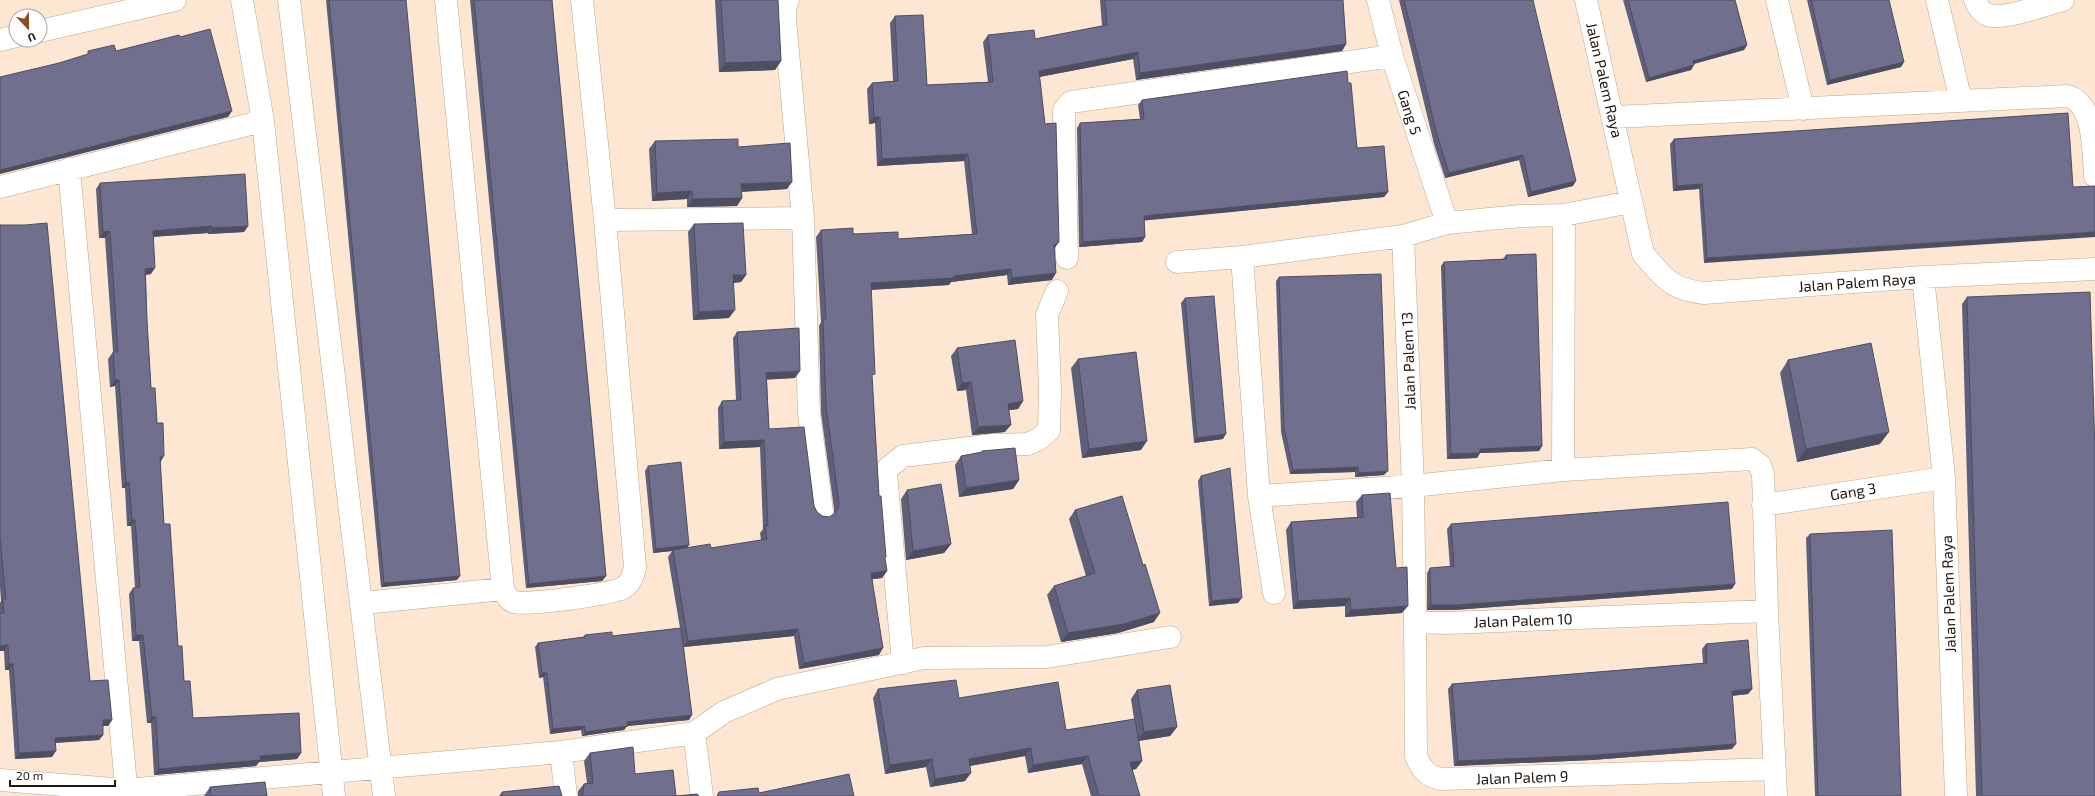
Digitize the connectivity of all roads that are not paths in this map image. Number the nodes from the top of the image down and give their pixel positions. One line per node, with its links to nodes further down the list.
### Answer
1 (175, 0): 13 (street)
2 (242, 0): 18 (street)
3 (289, 0): 42 (street)
4 (446, 0): 40 (street)
5 (582, 0): 25 (street)
6 (788, 0): 24 (street)
7 (1378, 0): 14 (street, Gang 5)
8 (1586, 0): 17 (street, Jalan Palem Raya)
9 (1777, 0): 16 (street)
10 (1937, 0): 15 (street)
11 (1975, 0): 12 (street)
12 (2063, 0)
13 (48, 28)
14 (1392, 56): 26 (street, Gang 5); 29 (street)
15 (1961, 101): 16 (street); 20 (street)
16 (1803, 109): 17 (street)
17 (1614, 117): 22 (street, Jalan Palem Raya)
18 (263, 121): 19 (street); 51 (street)
19 (69, 169): 21 (street); 53 (street)
20 (2095, 176)
21 (0, 187)
22 (1631, 202): 23 (street); 32 (street, Jalan Palem Raya)
23 (1564, 215): 26 (street); 34 (street)
24 (802, 218): 25 (street); 39 (street)
25 (605, 220): 40 (street)
26 (1447, 223): 27 (street)
27 (1403, 236): 28 (street); 36 (street, Jalan Palem 13)
28 (1242, 257): 30 (street); 37 (street)
29 (1067, 258)
30 (1177, 262)
31 (2095, 269): 32 (street)
32 (1923, 277): 35 (street, Jalan Palem Raya)
33 (1057, 291): 46 (street)
34 (1563, 470): 36 (street); 38 (street)
35 (1944, 478): 38 (street, Gang 3); 59 (street, Jalan Palem Raya)
36 (1413, 486): 37 (street); 44 (street)
37 (1259, 496): 41 (street)
38 (1763, 505): 43 (street)
39 (822, 511)
40 (503, 589): 42 (street)
41 (1274, 593)
42 (363, 603): 49 (street)
43 (1767, 611): 44 (street, Jalan Palem 10); 50 (street)
44 (1415, 622): 50 (street, Jalan Palem 9)
45 (1170, 637): 46 (street)
46 (903, 663): 47 (street)
47 (694, 733): 48 (street); 57 (street)
48 (561, 752): 49 (street); 56 (street)
49 (381, 767): 51 (street); 55 (street)
50 (1775, 769): 58 (street)
51 (332, 772): 53 (street); 54 (street)
52 (0, 777): 53 (street)
53 (127, 793)
54 (334, 796)
55 (384, 796)
56 (566, 796)
57 (702, 796)
58 (1776, 796)
59 (1956, 796)

